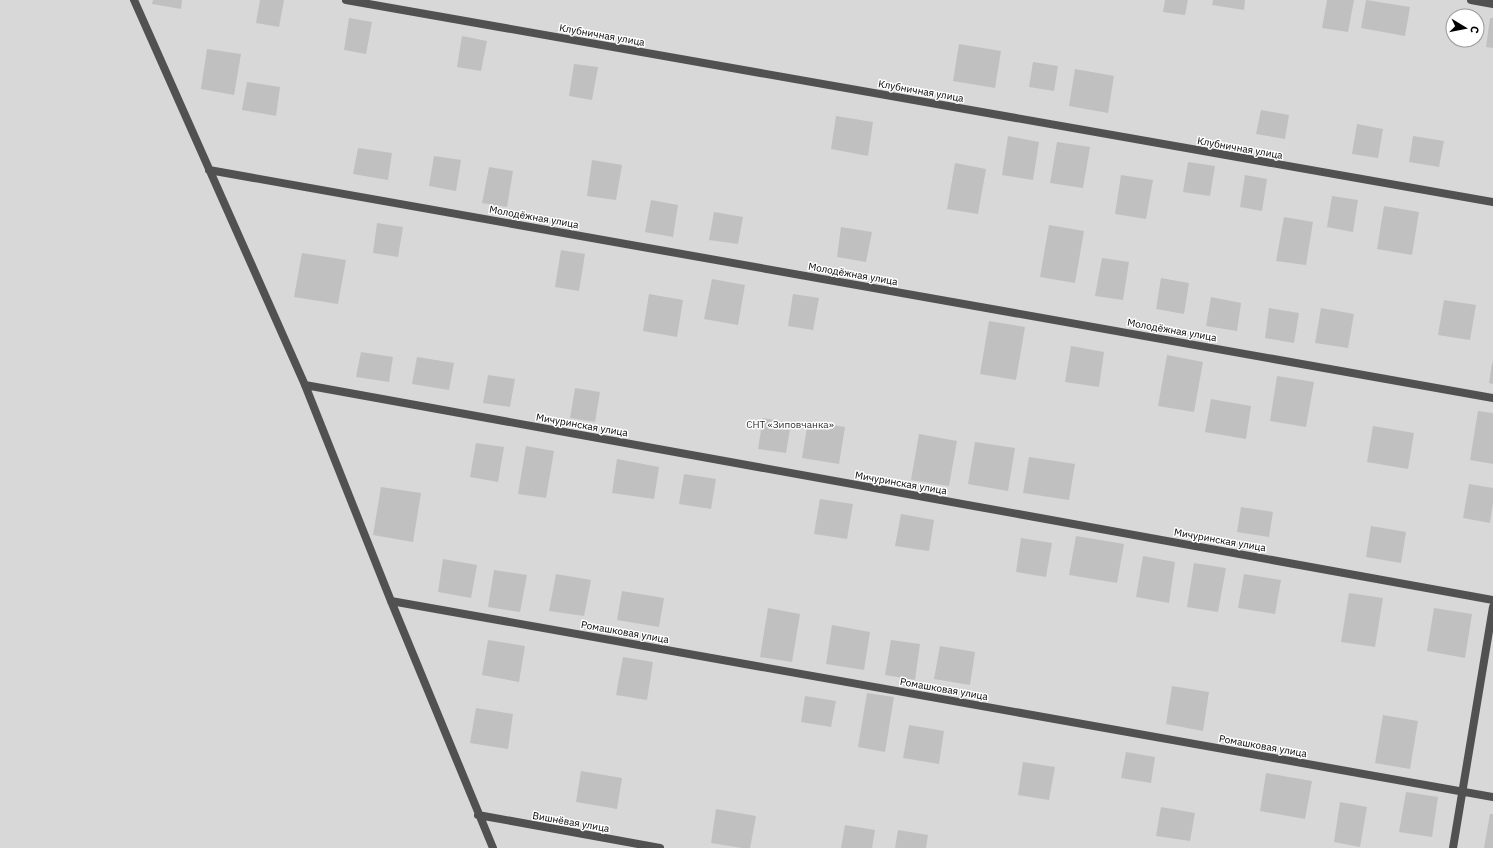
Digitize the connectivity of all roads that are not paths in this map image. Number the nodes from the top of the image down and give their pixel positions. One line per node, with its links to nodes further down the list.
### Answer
1 (134, 0): 5 (street)
2 (346, 0): 6 (street, Клубничная улица)
3 (1471, 0): 4 (street)
4 (1493, 4)
5 (209, 170): 7 (street); 8 (street, Молодёжная улица)
6 (1493, 202)
7 (305, 385): 9 (street); 10 (street, Мичуринская улица)
8 (1493, 398)
9 (391, 600): 12 (street, Ромашковая улица); 14 (street)
10 (1493, 600)
11 (1493, 607): 12 (street)
12 (1463, 792): 13 (street, Ромашковая улица); 17 (street)
13 (1493, 797)
14 (478, 815): 15 (street); 16 (street, Вишнёвая улица)
15 (493, 848)
16 (660, 848)
17 (1453, 848)

